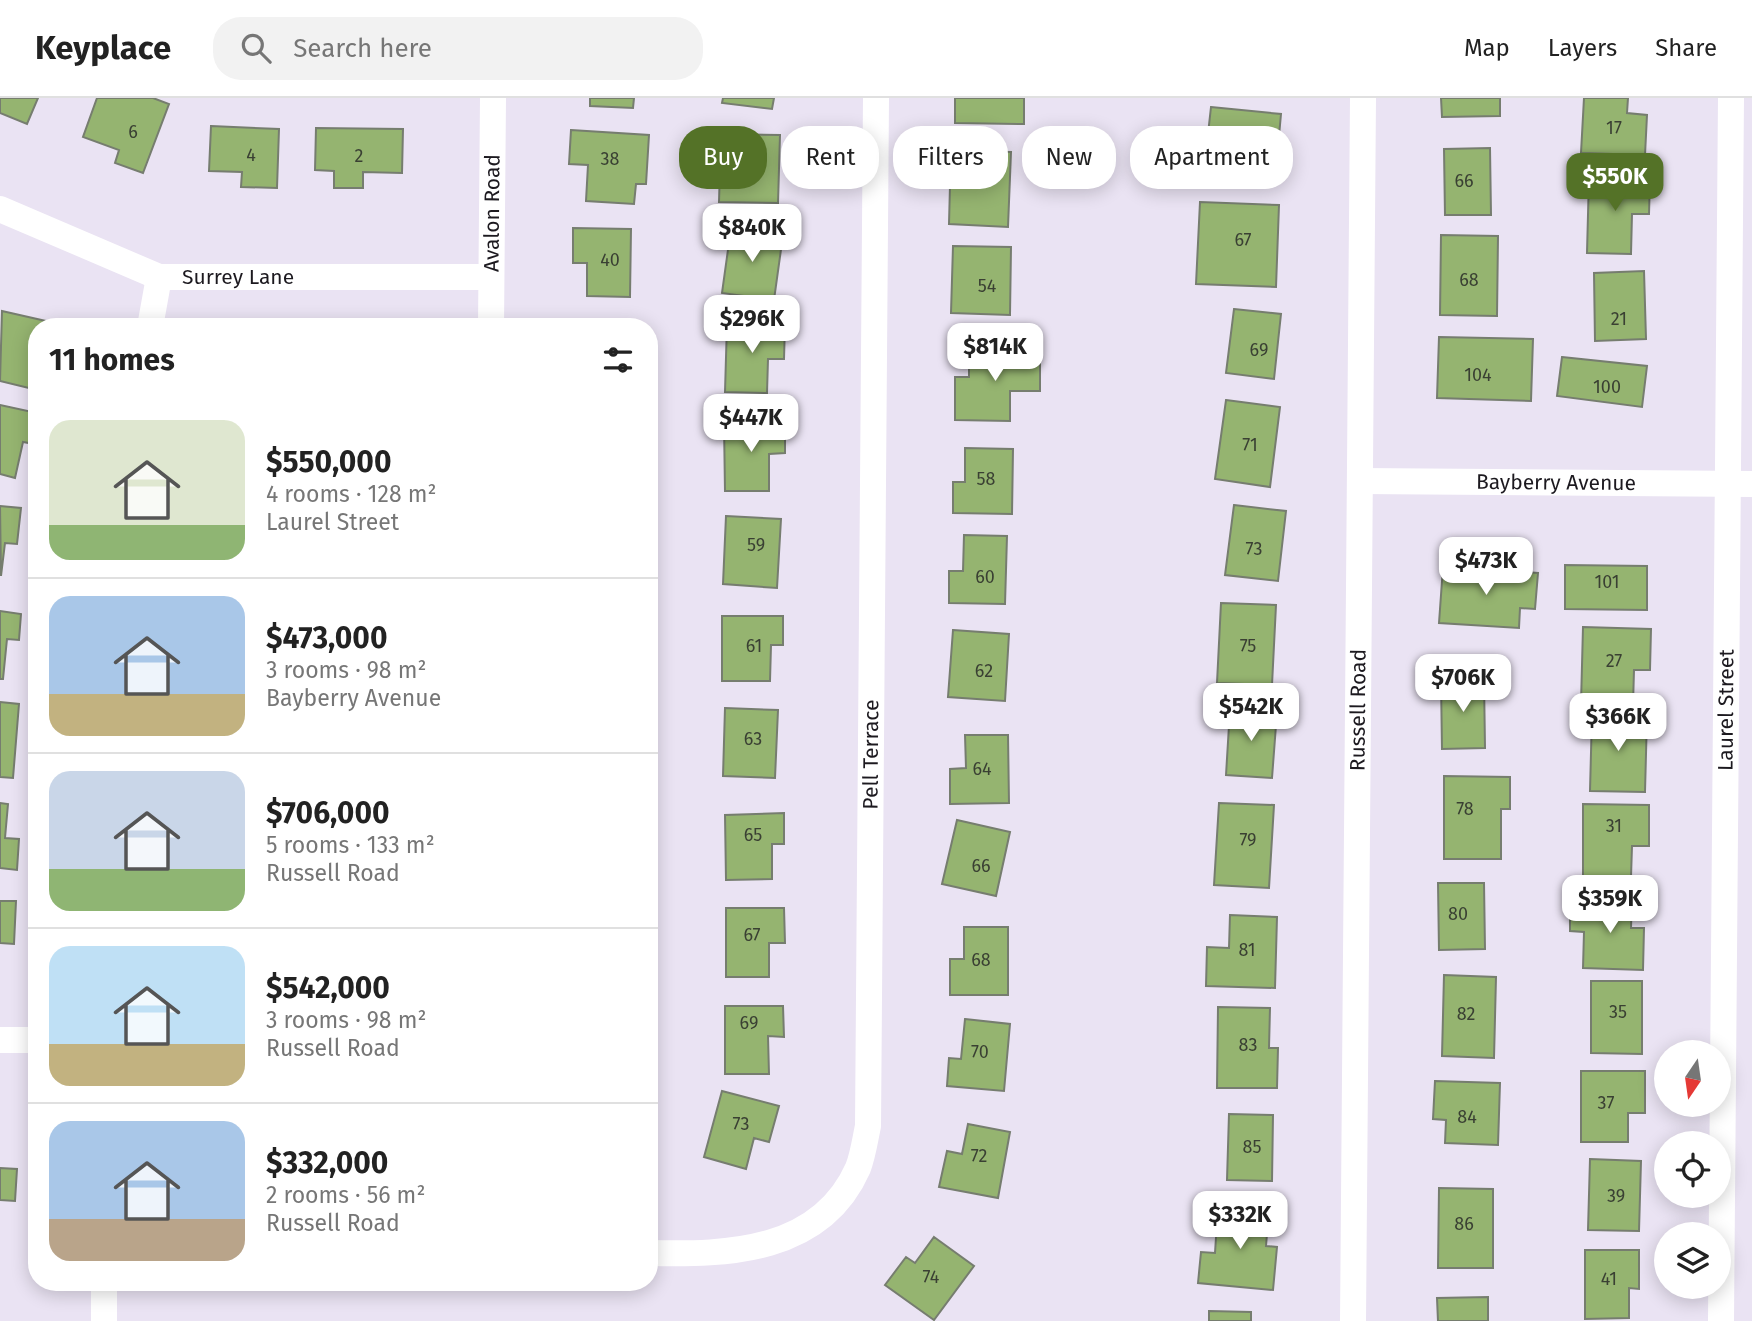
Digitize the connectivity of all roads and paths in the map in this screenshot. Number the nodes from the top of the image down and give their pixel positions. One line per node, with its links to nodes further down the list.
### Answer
1 (493, 98): 7 (street, Avalon Road)
2 (876, 98): 14 (street, Pell Terrace)
3 (1363, 98): 10 (street, Russell Road)
4 (1731, 98): 11 (street, Laurel Street)
5 (0, 209): 6 (street, Surrey Lane)
6 (159, 277): 7 (street, Surrey Lane); 8 (street)
7 (491, 277): 9 (street, Avalon Road)
8 (151, 318)
9 (491, 318)
10 (1360, 481): 11 (street, Bayberry Avenue); 17 (street, Russell Road)
11 (1740, 484): 18 (street, Laurel Street)
12 (0, 1040): 13 (street)
13 (28, 1040)
14 (658, 1253)
15 (104, 1291): 16 (street)
16 (104, 1321)
17 (1353, 1321)
18 (1721, 1321)

